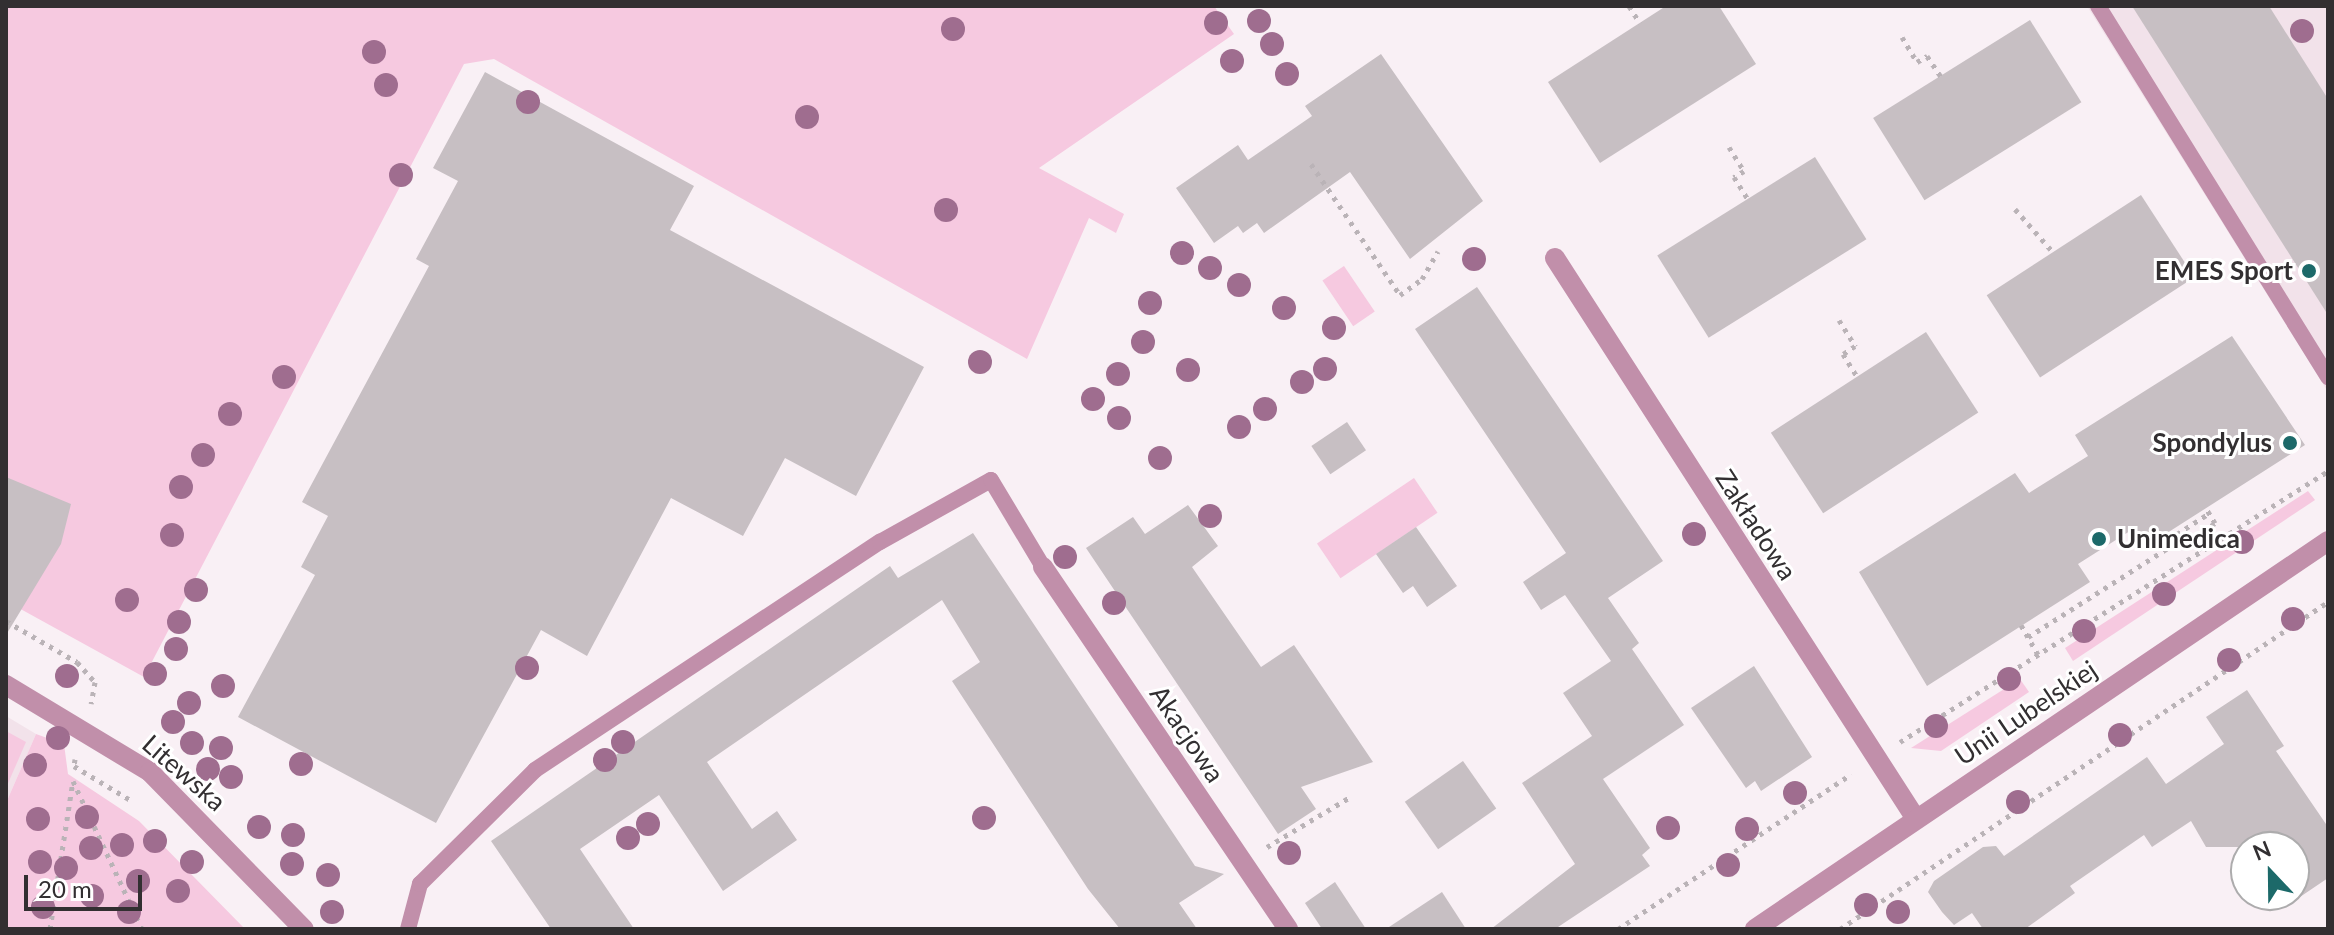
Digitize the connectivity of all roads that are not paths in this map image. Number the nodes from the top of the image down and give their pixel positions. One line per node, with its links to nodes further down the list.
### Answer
1 (2098, 6): 3 (lane)
2 (1555, 258): 7 (street, Zakładowa)
3 (2328, 377)
4 (2328, 541): 7 (street, Unii Lubelskiej)
5 (1043, 567): 9 (lane); 10 (street, Akacjowa)
6 (6, 685): 8 (street, Litewska)
7 (1916, 819): 11 (street, Unii Lubelskiej)
8 (304, 929)
9 (408, 929)
10 (1288, 929)
11 (1755, 929)

